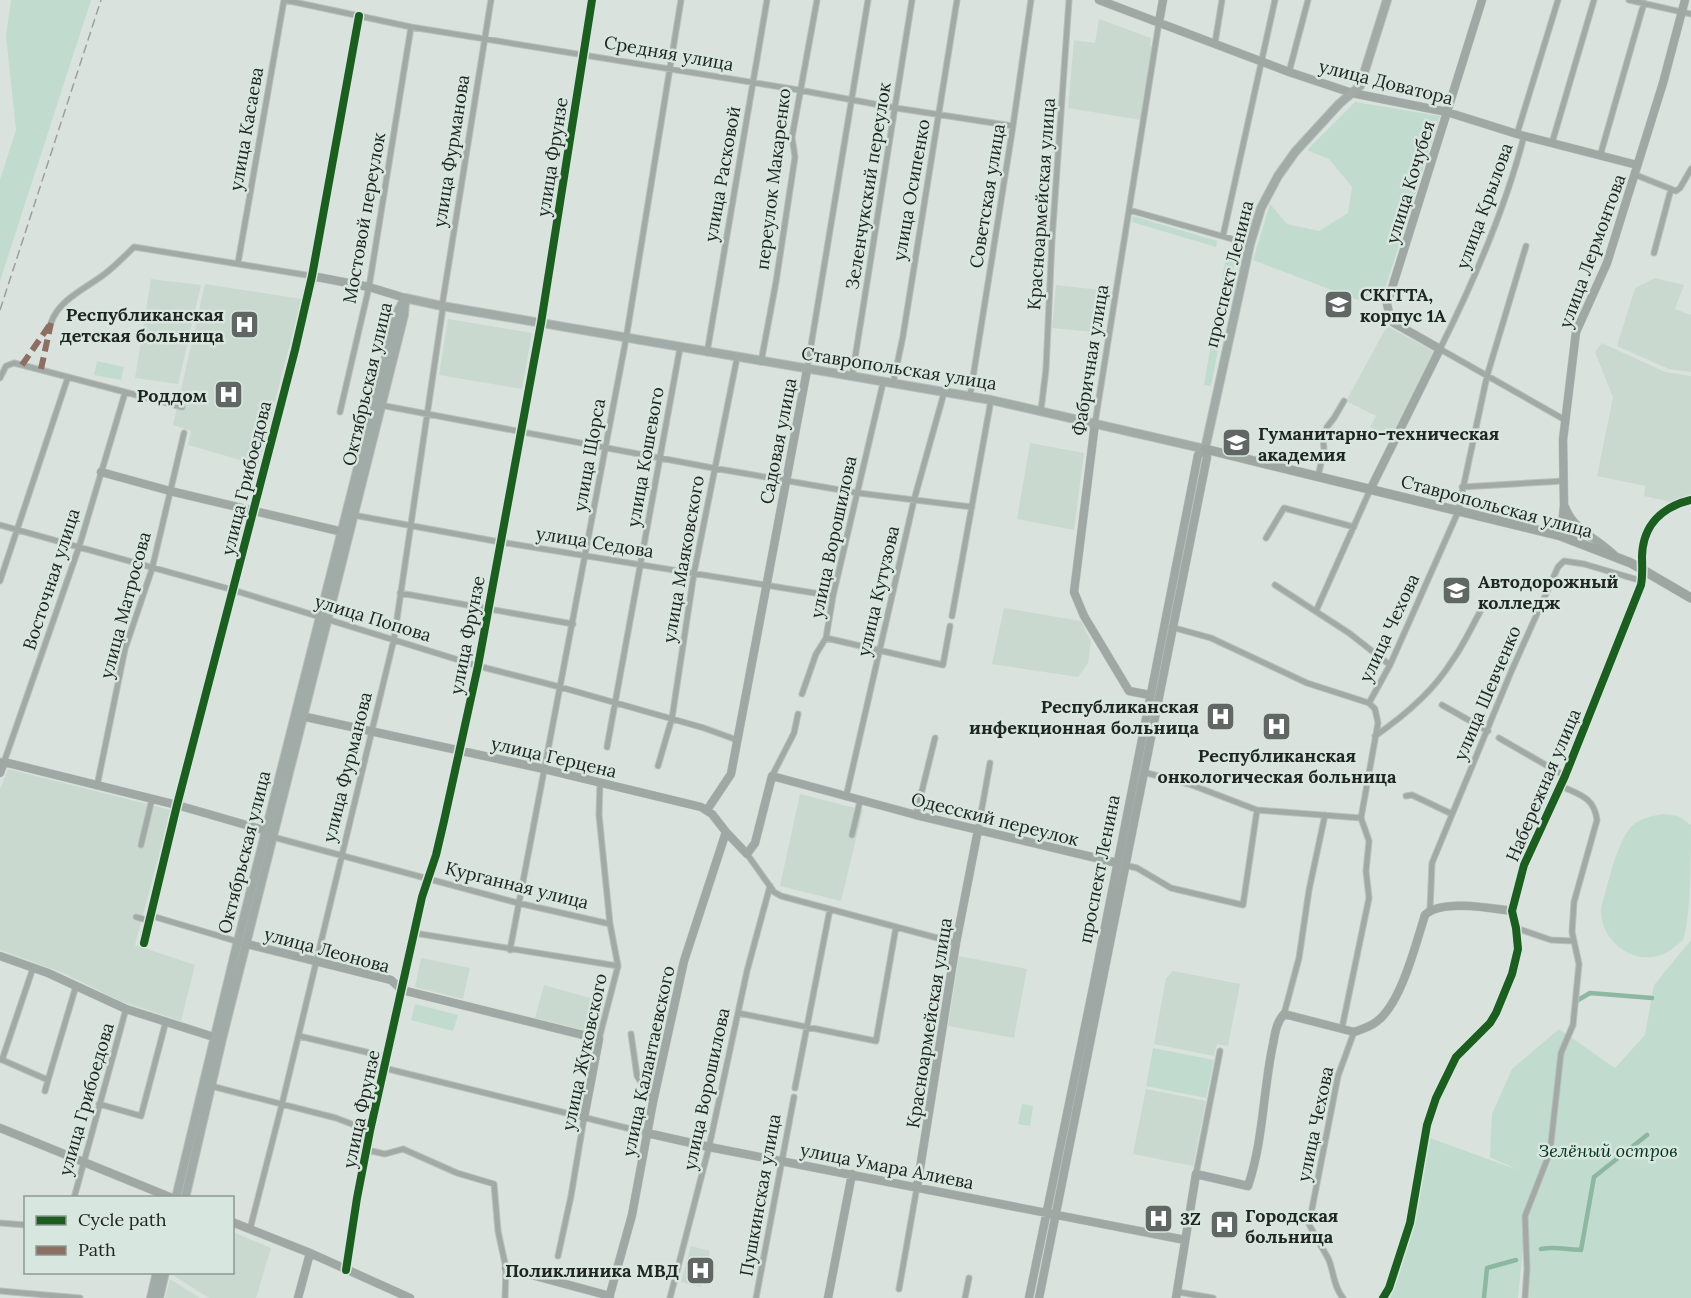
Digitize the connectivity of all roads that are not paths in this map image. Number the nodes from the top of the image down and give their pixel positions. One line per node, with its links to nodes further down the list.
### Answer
1 (285, 0): 26 (street, Средняя улица); 55 (street, улица Касаева)
2 (491, 0): 29 (street, улица Фурманова)
3 (592, 0): 31 (street, улица Фрунзе)
4 (681, 0): 33 (street, улица Щорса)
5 (767, 0): 35 (street, улица Расковой)
6 (817, 0): 36 (street, переулок Макаренко)
7 (868, 0): 38 (street, Садовая улица)
8 (912, 0): 39 (street, Зеленчукский переулок)
9 (957, 0): 41 (street, улица Осипенко)
10 (1031, 0): 42 (street, Советская улица)
11 (1070, 0): 82 (street, Красноармейская улица)
12 (1099, 0): 27 (street, улица Доватора)
13 (1163, 0): 27 (street, Фабричная улица)
14 (1222, 0): 30 (street)
15 (1275, 0): 32 (street, проспект Ленина)
16 (1308, 0): 34 (street)
17 (1387, 0): 37 (main road, проспект Ленина)
18 (1482, 0): 40 (street, улица Кочубея)
19 (1558, 0): 43 (street, улица Крылова)
20 (1594, 0): 44 (street)
21 (1629, 0): 23 (street)
22 (1685, 0): 24 (street, улица Лермонтова)
23 (1644, 3): 24 (street); 45 (street)
24 (1682, 11): 25 (street); 46 (street, улица Лермонтова)
25 (1691, 14)
26 (359, 16): 28 (street, Средняя улица); 56 (street, улица Грибоедова)
27 (1159, 22): 30 (street, улица Доватора); 50 (street, Фабричная улица)
28 (411, 27): 29 (street, Средняя улица); 57 (street, Мостовой переулок)
29 (484, 39): 31 (street, Средняя улица); 59 (street, улица Фурманова)
30 (1215, 43): 32 (street, улица Доватора)
31 (584, 54): 33 (street, Средняя улица); 61 (street, улица Фрунзе)
32 (1263, 62): 34 (street, улица Доватора); 51 (street, проспект Ленина)
33 (670, 68): 35 (street, Средняя улица); 62 (street, улица Щорса)
34 (1289, 72): 37 (street, улица Доватора)
35 (753, 82): 36 (street, Средняя улица); 65 (street, улица Расковой)
36 (799, 90): 38 (street, Средняя улица); 67 (street, переулок Макаренко)
37 (1352, 93): 40 (street, улица Доватора); 52 (main road, проспект Ленина)
38 (850, 100): 39 (street, Средняя улица); 68 (street, Садовая улица)
39 (896, 108): 41 (street, Средняя улица); 71 (street, Зеленчукский переулок)
40 (1447, 112): 43 (street, улица Доватора); 64 (street, улица Кочубея)
41 (939, 113): 42 (street, Средняя улица); 74 (street, улица Осипенко)
42 (1013, 126): 77 (street, Советская улица)
43 (1521, 135): 44 (street, улица Доватора); 64 (street, улица Крылова)
44 (1552, 143): 45 (street, улица Доватора)
45 (1600, 156): 46 (street, улица Доватора)
46 (1637, 165): 48 (street, улица Лермонтова)
47 (1691, 169): 49 (street)
48 (1635, 175): 49 (street); 85 (street, улица Лермонтова)
49 (1671, 189): 54 (street)
50 (1129, 210): 51 (street); 86 (street, Фабричная улица)
51 (1223, 236): 52 (street)
52 (1250, 244): 90 (main road, проспект Ленина)
53 (1526, 246): 69 (street, улица Чехова)
54 (1654, 253)
55 (238, 263): 56 (street, Ставропольская улица); 60 (street, Ставропольская улица)
56 (312, 276): 57 (street, Ставропольская улица); 105 (street, улица Грибоедова)
57 (369, 287): 58 (street, Ставропольская улица); 83 (street, Мостовой переулок)
58 (405, 298): 59 (main road, Ставропольская улица); 80 (main road, Октябрьская улица)
59 (442, 307): 61 (main road, Ставропольская улица); 84 (street, улица Фурманова)
60 (51, 323)
61 (541, 323): 62 (main road, Ставропольская улица); 87 (street, улица Фрунзе)
62 (626, 339): 63 (main road, Ставропольская улица); 89 (street, улица Щорса)
63 (680, 348): 65 (main road, Ставропольская улица); 91 (street, улица Кошевого)
64 (1440, 350): 69 (street); 98 (street, улица Крылова)
65 (707, 353): 66 (main road, Ставропольская улица)
66 (737, 358): 67 (main road, Ставропольская улица); 92 (street, улица Маяковского)
67 (760, 362): 68 (main road, Ставропольская улица)
68 (807, 370): 71 (main road, Ставропольская улица); 95 (street, Садовая улица)
69 (1487, 376): 85 (street); 97 (street, улица Чехова)
70 (68, 377): 72 (street); 75 (street); 111 (street)
71 (852, 377): 73 (main road, Ставропольская улица)
72 (0, 378)
73 (883, 383): 74 (main road, Ставропольская улица); 100 (street, улица Ворошилова)
74 (893, 384): 76 (main road, Ставропольская улица)
75 (125, 393): 81 (street); 93 (street, Восточная улица)
76 (944, 393): 77 (main road, Ставропольская улица); 101 (street, улица Кутузова)
77 (970, 396): 78 (main road, Ставропольская улица)
78 (991, 400): 82 (main road, Ставропольская улица); 104 (street)
79 (1344, 401): 94 (street)
80 (377, 404): 84 (street); 107 (main road, Октябрьская улица); 112 (main road, Октябрьская улица)
81 (182, 407)
82 (1041, 410): 86 (main road, Ставропольская улица)
83 (340, 412)
84 (427, 414): 87 (street); 108 (street, улица Фурманова)
85 (1565, 420): 96 (street, улица Лермонтова)
86 (1095, 423): 90 (main road, Ставропольская улица); 147 (street, Фабричная улица)
87 (521, 432): 89 (street); 115 (street, улица Фрунзе)
88 (184, 433): 99 (street, улица Матросова)
89 (605, 447): 91 (street); 117 (street, улица Щорса)
90 (1205, 449): 94 (highway, Ставропольская улица); 139 (street, проспект Ленина); 147 (street, проспект Ленина)
91 (660, 457): 92 (street); 119 (street, улица Кошевого)
92 (713, 468): 95 (street); 122 (street, улица Маяковского)
93 (101, 472): 99 (street); 116 (street, Восточная улица)
94 (1317, 477): 98 (highway, Ставропольская улица)
95 (786, 480): 100 (street); 125 (street, Садовая улица)
96 (1563, 482): 97 (street); 103 (street, улица Лермонтова)
97 (1462, 487): 106 (street, улица Чехова)
98 (1370, 490): 106 (highway, Ставропольская улица); 110 (street, улица Крылова)
99 (170, 491): 105 (street); 120 (street, улица Матросова)
100 (858, 493): 101 (street); 130 (street, улица Ворошилова)
101 (914, 500): 104 (street); 142 (street, улица Кутузова)
102 (1691, 500): 121 (street, Набережная улица)
103 (1564, 506): 113 (street, улица Лермонтова); 118 (street)
104 (972, 507): 135 (street)
105 (254, 509): 112 (street); 127 (street, улица Грибоедова)
106 (1458, 512): 113 (highway, Ставропольская улица); 143 (street, улица Чехова)
107 (353, 515): 108 (street, улица Седова); 112 (main road, Октябрьская улица)
108 (410, 524): 115 (street, улица Седова); 128 (street, улица Фурманова)
109 (0, 525): 111 (street, улица Попова)
110 (1354, 527): 114 (street); 133 (street, улица Крылова)
111 (17, 530): 116 (street, улица Попова); 123 (street)
112 (345, 532): 136 (main road, Октябрьская улица)
113 (1561, 536): 118 (highway, Ставропольская улица)
114 (1266, 538)
115 (500, 542): 117 (street, улица Седова); 132 (street, улица Фрунзе)
116 (79, 547): 120 (street, улица Попова); 162 (street, Восточная улица)
117 (586, 555): 119 (street, улица Седова); 137 (street, улица Щорса)
118 (1614, 555): 121 (highway, Ставропольская улица)
119 (641, 564): 122 (street, улица Седова); 148 (street, улица Кошевого)
120 (152, 569): 127 (street, улица Попова); 171 (street, улица Матросова)
121 (1646, 570): 124 (street, Набережная улица); 129 (highway); 131 (highway)
122 (694, 573): 125 (street, улица Седова); 153 (street, улица Маяковского)
123 (0, 581)
124 (1642, 581): 154 (street, улица Шевченко); 169 (street, Набережная улица)
125 (766, 585): 130 (street, улица Седова); 159 (street, Садовая улица)
126 (1275, 585): 133 (street)
127 (233, 590): 136 (street, улица Попова); 177 (street, улица Грибоедова)
128 (400, 593): 132 (street); 141 (street, улица Фурманова)
129 (1691, 593)
130 (833, 596): 140 (street, улица Ворошилова)
131 (1691, 598)
132 (489, 610): 137 (street); 144 (street, улица Фрунзе)
133 (1316, 610): 143 (street)
134 (1480, 612): 156 (street)
135 (952, 616)
136 (323, 619): 141 (street, улица Попова); 152 (main road, Октябрьская улица)
137 (573, 624): 145 (street, улица Щорса)
138 (950, 626): 142 (street)
139 (1171, 627): 149 (street); 166 (street, проспект Ленина)
140 (826, 638): 142 (street); 146 (street, улица Ворошилова)
141 (394, 639): 144 (street, улица Попова); 155 (street, улица Фурманова)
142 (878, 651): 174 (street, улица Кутузова)
143 (1390, 665): 149 (street, улица Чехова)
144 (478, 666): 145 (street, улица Попова); 161 (street, улица Фрунзе)
145 (560, 687): 148 (street, улица Попова); 165 (street, улица Щорса)
146 (802, 694)
147 (1150, 695): 191 (street, проспект Ленина)
148 (615, 702): 153 (street, улица Попова); 160 (street, улица Кошевого)
149 (1370, 703): 156 (street, улица Чехова)
150 (1442, 705): 154 (street)
151 (798, 714): 168 (street)
152 (299, 715): 155 (street, улица Герцена); 186 (main road, Октябрьская улица)
153 (672, 718): 159 (street, улица Попова); 164 (street, улица Маяковского)
154 (1488, 731): 180 (street, улица Шевченко)
155 (371, 732): 161 (street, улица Герцена); 190 (street, улица Фурманова)
156 (1375, 736): 183 (street, улица Чехова)
157 (935, 738): 181 (street)
158 (1499, 738): 169 (street)
159 (737, 740): 178 (street, Садовая улица)
160 (607, 747)
161 (459, 750): 165 (street, улица Герцена); 192 (street, улица Фрунзе)
162 (2, 762): 167 (street, Восточная улица); 171 (street, Курганная улица)
163 (990, 763): 184 (street, Красноармейская улица)
164 (658, 766)
165 (544, 769): 170 (street, улица Герцена); 194 (street, улица Щорса)
166 (1143, 772): 179 (street); 191 (street, проспект Ленина)
167 (0, 773)
168 (772, 776): 174 (street, Одесский переулок); 189 (street)
169 (1565, 776): 172 (street, Набережная улица)
170 (600, 782): 178 (street, улица Герцена); 200 (street, улица Жуковского)
171 (97, 786): 175 (street, Курганная улица)
172 (1561, 786): 197 (street, Набережная улица); 204 (street, Набережная улица)
173 (1406, 796): 180 (street)
174 (846, 797): 176 (street, Одесский переулок)
175 (152, 799): 177 (street, Курганная улица); 188 (street)
176 (860, 801): 181 (street, Одесский переулок); 187 (street)
177 (177, 805): 186 (street, Курганная улица); 199 (street, улица Грибоедова)
178 (707, 810): 185 (street)
179 (1257, 810): 182 (street); 191 (street, Одесский переулок)
180 (1452, 814): 196 (street, улица Шевченко)
181 (916, 815): 184 (street, Одесский переулок)
182 (1324, 815): 183 (street); 217 (street)
183 (1361, 818): 220 (street, улица Чехова)
184 (978, 830): 191 (street, Одесский переулок); 207 (street, Красноармейская улица)
185 (726, 832): 189 (street); 235 (street, улица Калантаевского)
186 (270, 834): 190 (street, Курганная улица); 206 (main road, Октябрьская улица)
187 (852, 835)
188 (141, 845)
189 (747, 854): 193 (street)
190 (341, 856): 192 (street, Курганная улица); 210 (street, улица Фурманова)
191 (1121, 864): 253 (street, проспект Ленина); 254 (street, проспект Ленина)
192 (428, 878): 194 (street, Курганная улица); 203 (street, улица Фрунзе)
193 (770, 886): 195 (street); 216 (street, улица Ворошилова)
194 (518, 903): 200 (street, Курганная улица); 208 (street, улица Щорса)
195 (830, 909): 201 (street); 219 (street)
196 (1430, 909): 197 (street); 221 (street)
197 (1512, 910): 202 (street, Набережная улица)
198 (136, 917): 199 (street, улица Леонова)
199 (151, 919): 205 (street, улица Грибоедова); 206 (street, улица Леонова)
200 (610, 924): 211 (street, улица Жуковского)
201 (896, 927): 207 (street); 219 (street)
202 (1516, 928): 204 (street); 285 (street, Набережная улица)
203 (414, 933): 208 (street); 214 (street, улица Фрунзе)
204 (1574, 941): 286 (street, Набережная улица)
205 (144, 943)
206 (242, 943): 210 (street, улица Леонова); 224 (main road, Октябрьская улица)
207 (956, 943): 248 (street, Красноармейская улица)
208 (510, 950): 211 (street)
209 (0, 956): 212 (street)
210 (316, 962): 214 (street, улица Леонова); 223 (street, улица Фурманова)
211 (618, 966): 225 (street, улица Жуковского)
212 (33, 968): 213 (street); 228 (street)
213 (76, 986): 215 (street); 230 (street)
214 (402, 990): 225 (street, улица Леонова); 227 (street, улица Фрунзе)
215 (126, 1009): 218 (street); 236 (street, улица Грибоедова)
216 (738, 1012): 219 (street); 242 (street, улица Ворошилова)
217 (1284, 1014): 220 (street); 247 (street)
218 (166, 1021): 224 (street); 236 (street)
219 (808, 1027): 232 (street)
220 (1342, 1028): 221 (street)
221 (1354, 1032): 284 (street, улица Чехова)
222 (631, 1034): 235 (street)
223 (299, 1036): 227 (street); 237 (street, улица Фурманова)
224 (218, 1038): 231 (main road, Октябрьская улица); 251 (main road, Октябрьская улица)
225 (599, 1039): 238 (street, улица Жуковского)
226 (1220, 1051): 247 (street)
227 (387, 1057): 229 (street, улица Фрунзе)
228 (1, 1059): 230 (street)
229 (384, 1068): 238 (street, улица Умара Алиева); 240 (street, улица Фрунзе)
230 (48, 1080): 233 (street)
231 (211, 1086): 237 (street); 252 (main road, Октябрьская улица)
232 (795, 1088)
233 (45, 1091)
234 (794, 1097): 244 (street, Пушкинская улица)
235 (653, 1102): 241 (street, улица Калантаевского)
236 (99, 1104): 245 (street, улица Грибоедова)
237 (282, 1104): 240 (street); 258 (street, улица Фурманова)
238 (584, 1118): 241 (street, улица Умара Алиева); 261 (street, улица Жуковского)
239 (1, 1131): 245 (street)
240 (370, 1131): 243 (street, улица Фрунзе)
241 (647, 1133): 242 (street, улица Умара Алиева); 270 (street, улица Калантаевского)
242 (709, 1148): 244 (street, улица Умара Алиева); 277 (street, улица Ворошилова)
243 (367, 1150): 262 (street); 263 (street, улица Фрунзе)
244 (782, 1161): 246 (street, улица Умара Алиева); 278 (street, Пушкинская улица)
245 (84, 1162): 249 (street, улица Грибоедова); 250 (street)
246 (852, 1174): 248 (street, улица Умара Алиева); 279 (street)
247 (1196, 1174): 259 (street)
248 (917, 1187): 253 (street, улица Умара Алиева); 267 (street, Красноармейская улица)
249 (74, 1196)
250 (171, 1196)
251 (174, 1196)
252 (185, 1196)
253 (1046, 1214): 254 (street, улица Умара Алиева); 281 (street, проспект Ленина)
254 (1056, 1215): 259 (street, улица Умара Алиева); 282 (street, проспект Ленина)
255 (0, 1222): 257 (street)
256 (234, 1223): 258 (street)
257 (24, 1224)
258 (250, 1229): 260 (street)
259 (1185, 1240): 269 (street)
260 (310, 1254): 263 (street); 274 (street)
261 (558, 1256)
262 (506, 1268): 270 (street); 276 (street)
263 (346, 1270): 275 (street)
264 (157, 1274): 272 (main road)
265 (165, 1274): 273 (main road)
266 (969, 1278): 280 (street)
267 (899, 1289)
268 (0, 1291): 271 (street)
269 (1177, 1295): 283 (street)
270 (609, 1297)
271 (80, 1298)
272 (151, 1298)
273 (159, 1298)
274 (298, 1298)
275 (410, 1298)
276 (505, 1298)
277 (670, 1298)
278 (756, 1298)
279 (828, 1298)
280 (965, 1298)
281 (1029, 1298)
282 (1039, 1298)
283 (1213, 1298)
284 (1343, 1298)
285 (1383, 1298)
286 (1525, 1298)

